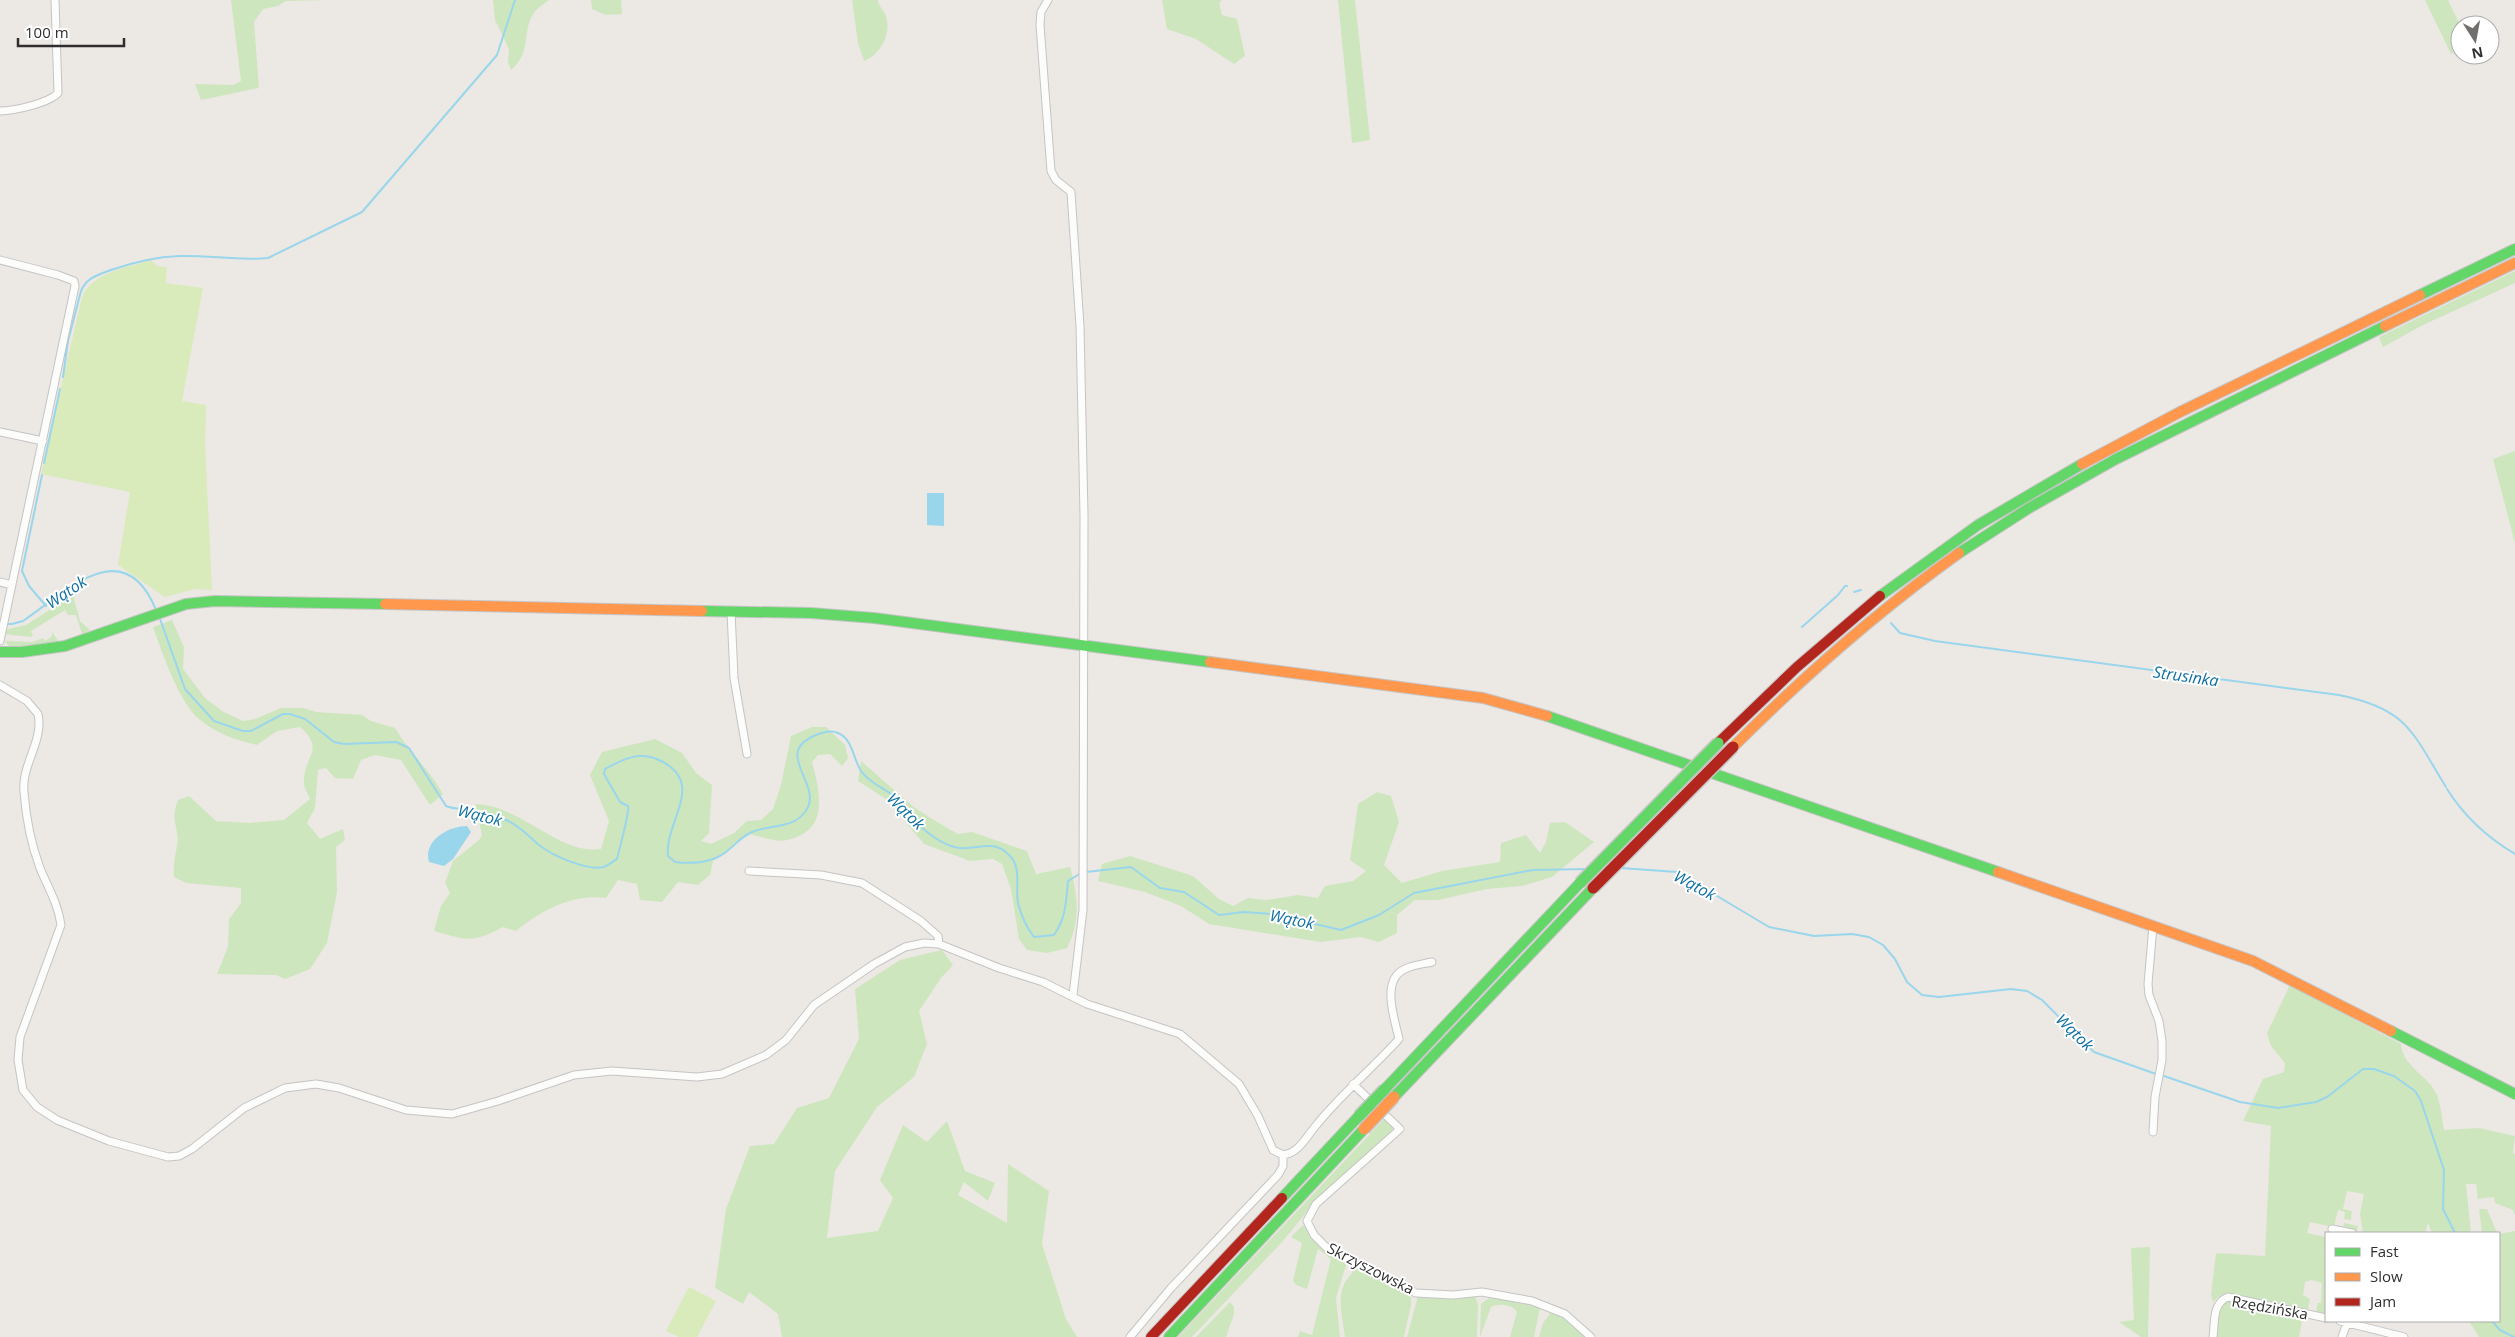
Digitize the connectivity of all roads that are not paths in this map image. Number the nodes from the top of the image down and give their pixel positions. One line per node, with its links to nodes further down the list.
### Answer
1 (54, 0): 3 (street)
2 (1048, 0): 14 (street)
3 (0, 110)
4 (2515, 249): 32 (main road, bridge)
5 (0, 260): 8 (street)
6 (2515, 263): 33 (main road, bridge)
7 (0, 432): 8 (street)
8 (43, 442): 10 (street)
9 (0, 582): 10 (street)
10 (12, 585): 11 (street)
11 (3, 605): 13 (street)
12 (731, 611): 14 (main road); 15 (main road); 17 (street)
13 (0, 642)
14 (1084, 646): 19 (main road); 22 (street)
15 (0, 652)
16 (0, 685): 20 (street)
17 (747, 754)
18 (748, 872): 20 (street)
19 (2153, 926): 24 (main road); 25 (street)
20 (939, 944): 22 (street)
21 (1432, 962): 23 (street)
22 (1073, 995): 26 (street)
23 (1353, 1084): 26 (street); 34 (street, Skrzyszowska)
24 (2515, 1094)
25 (2154, 1132)
26 (1283, 1155): 31 (street)
27 (2332, 1229): 28 (street)
28 (2347, 1232)
29 (2325, 1318): 35 (street, Rzędzińska)
30 (2344, 1322): 36 (street); 37 (street)
31 (1130, 1337)
32 (1152, 1337)
33 (1169, 1337)
34 (1591, 1337)
35 (2213, 1337)
36 (2342, 1337)
37 (2404, 1337)

